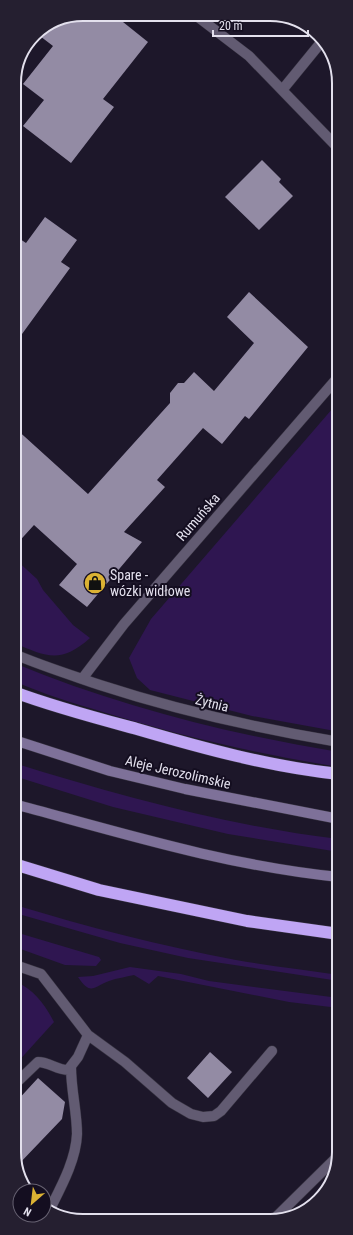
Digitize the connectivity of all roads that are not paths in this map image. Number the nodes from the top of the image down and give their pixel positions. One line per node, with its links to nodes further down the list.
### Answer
1 (203, 21): 3 (street)
2 (319, 45): 3 (street)
3 (283, 89): 4 (street)
4 (332, 142)
5 (332, 383): 7 (street, Rumuńska)
6 (21, 657): 7 (street, Żytnia)
7 (82, 679): 9 (street, Żytnia)
8 (21, 694): 11 (highway)
9 (332, 741)
10 (21, 742): 13 (main road, Aleje Jerozolimskie)
11 (332, 773)
12 (21, 806): 15 (main road)
13 (332, 818)
14 (21, 866): 16 (highway)
15 (332, 876)
16 (332, 933)
17 (21, 967): 18 (street)
18 (88, 1035): 19 (street); 20 (street)
19 (272, 1051)
20 (71, 1067): 21 (street); 23 (street)
21 (21, 1078)
22 (331, 1163): 24 (street)
23 (52, 1205)
24 (281, 1213)

